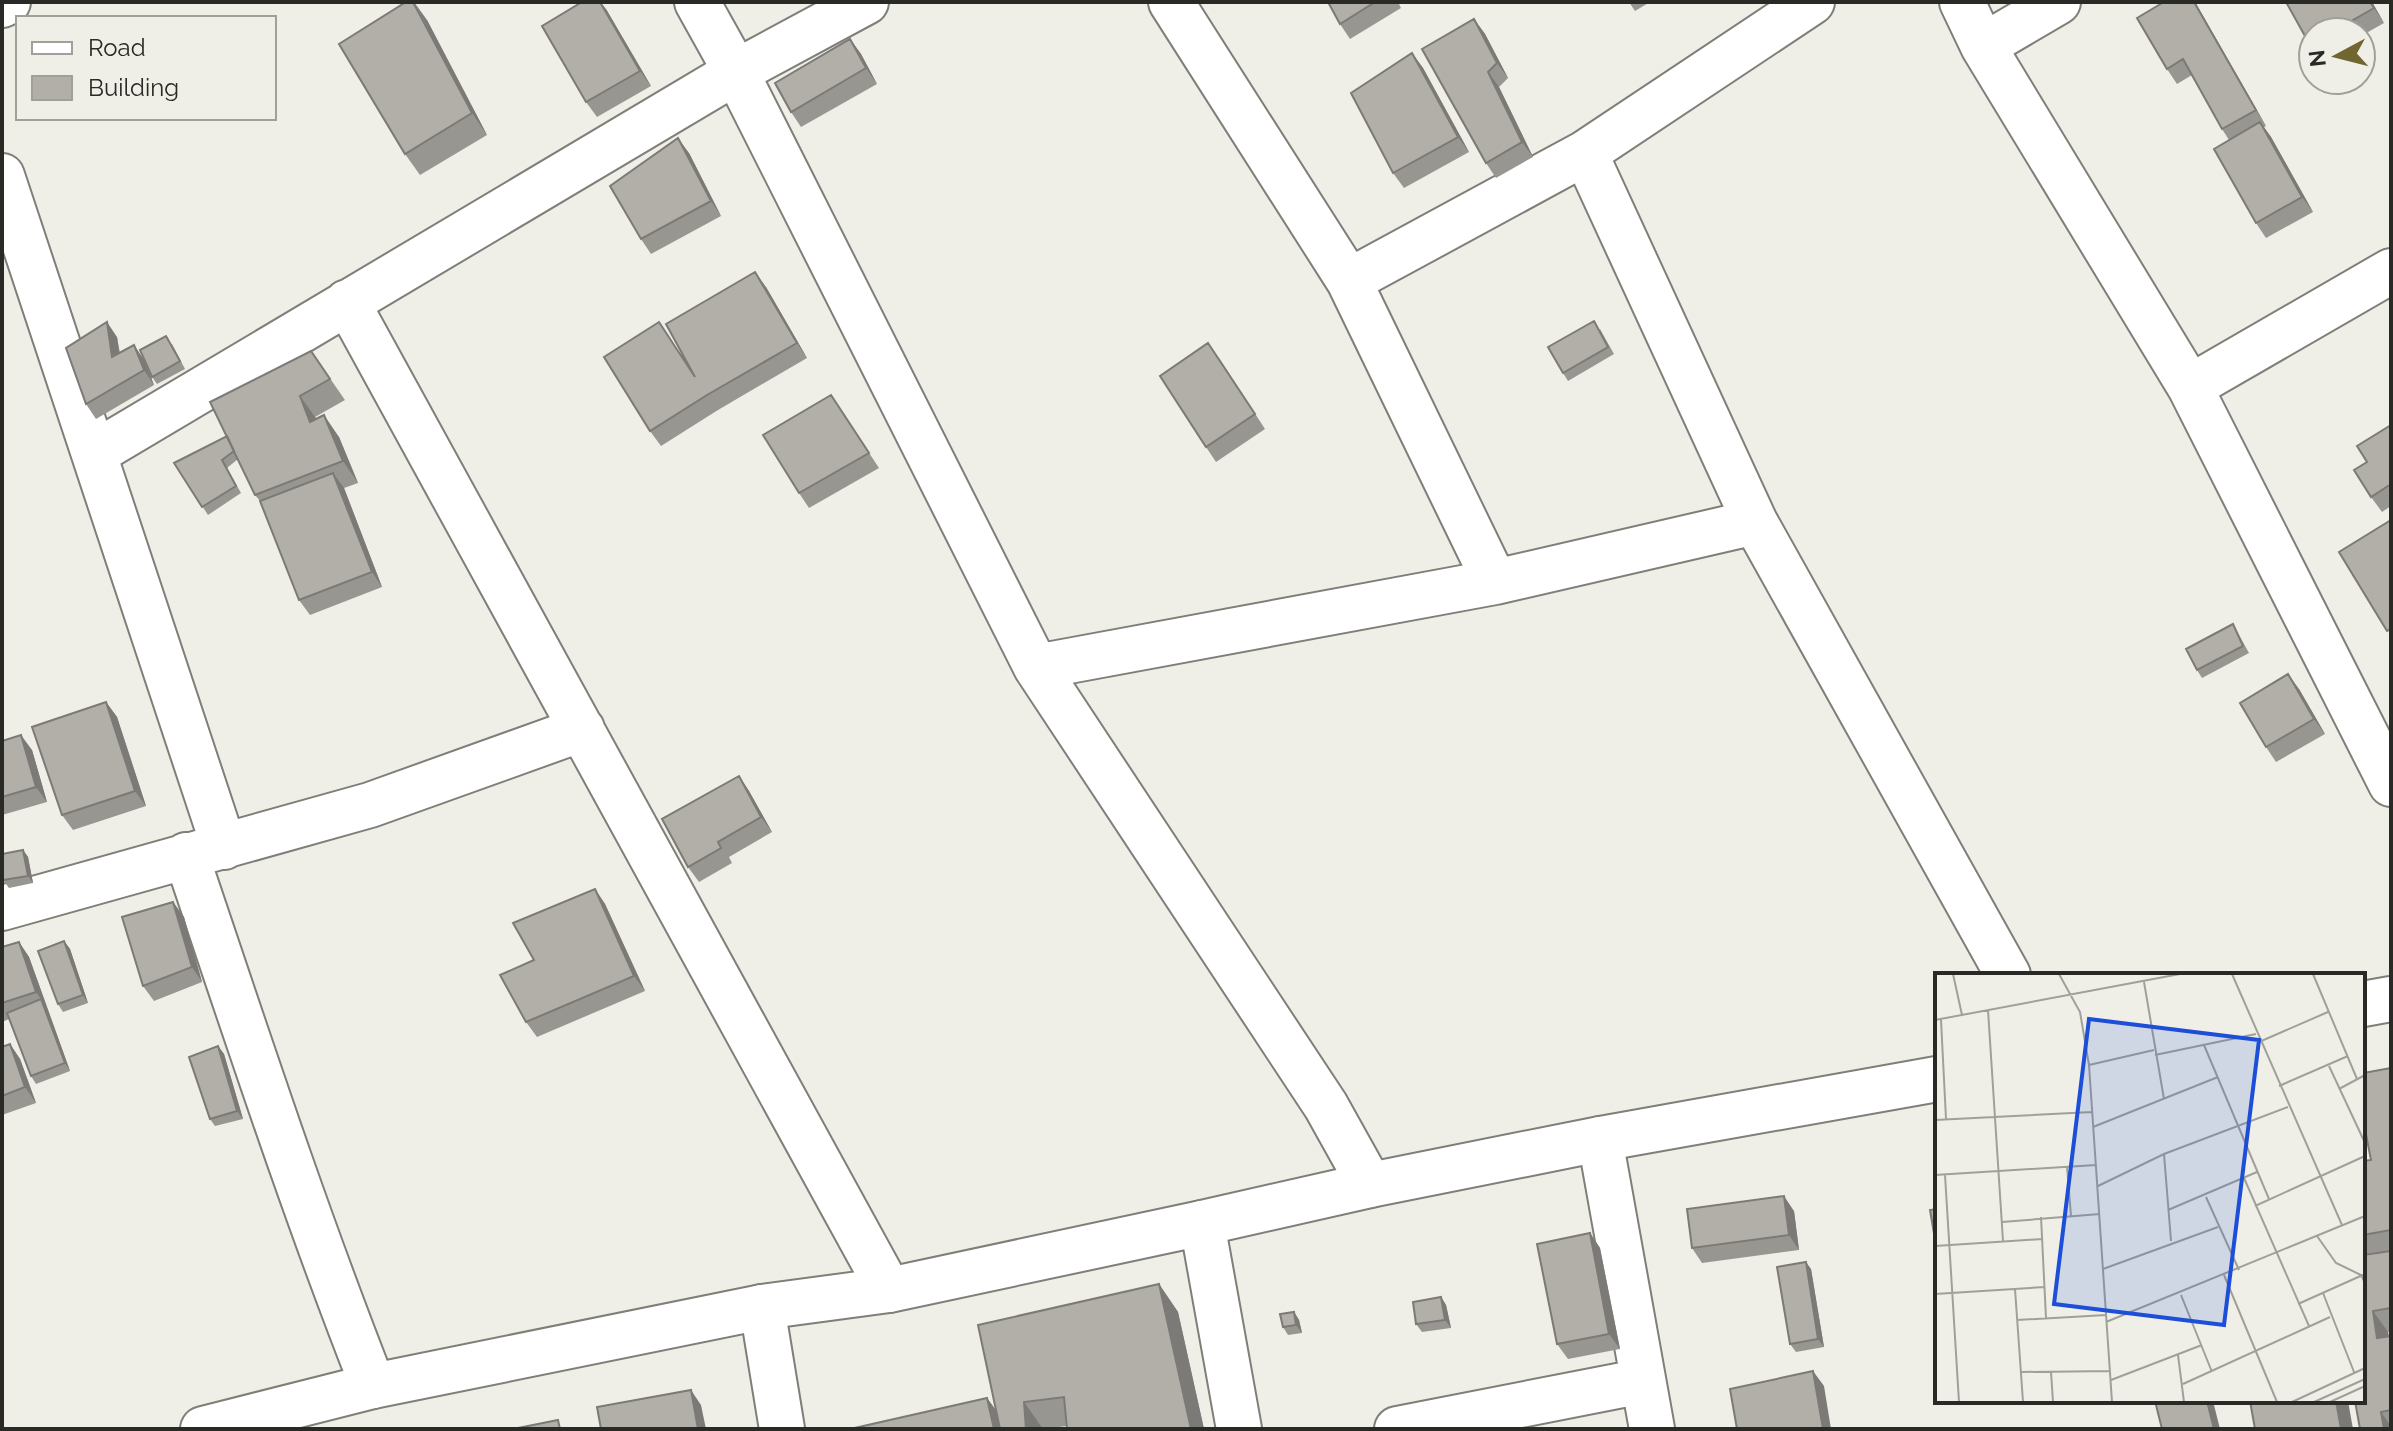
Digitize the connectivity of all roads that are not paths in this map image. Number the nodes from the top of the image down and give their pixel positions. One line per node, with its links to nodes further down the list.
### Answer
1 (8, 2): 8 (street)
2 (697, 2): 10 (street)
3 (866, 2): 10 (street)
4 (1171, 2): 14 (street)
5 (1812, 2): 11 (street)
6 (1962, 2): 9 (street)
7 (2058, 2): 9 (street)
8 (2, 5)
9 (1983, 46): 16 (street)
10 (736, 72): 15 (street); 20 (street)
11 (1585, 153): 14 (street); 18 (street)
12 (2, 176): 17 (street)
13 (2391, 271): 16 (street)
14 (1349, 281): 19 (street)
15 (347, 302): 17 (street); 21 (street)
16 (2190, 387): 22 (street)
17 (95, 453): 23 (street)
18 (1755, 522): 19 (street); 25 (street)
19 (1495, 582): 20 (street)
20 (1036, 667): 30 (street)
21 (582, 729): 23 (street); 32 (street)
22 (2391, 784)
23 (205, 851): 24 (street); 35 (street)
24 (2, 908)
25 (2007, 973)
26 (2391, 999): 27 (street)
27 (2365, 1004)
28 (1935, 1079): 29 (street)
29 (1600, 1139): 30 (street); 34 (street)
30 (1370, 1185): 31 (street)
31 (1202, 1223): 32 (street); 38 (street)
32 (889, 1290): 33 (street)
33 (762, 1307): 35 (street); 37 (street)
34 (1643, 1381): 39 (street); 40 (street)
35 (373, 1386): 36 (street)
36 (203, 1429)
37 (782, 1429)
38 (1239, 1429)
39 (1397, 1429)
40 (1652, 1429)

